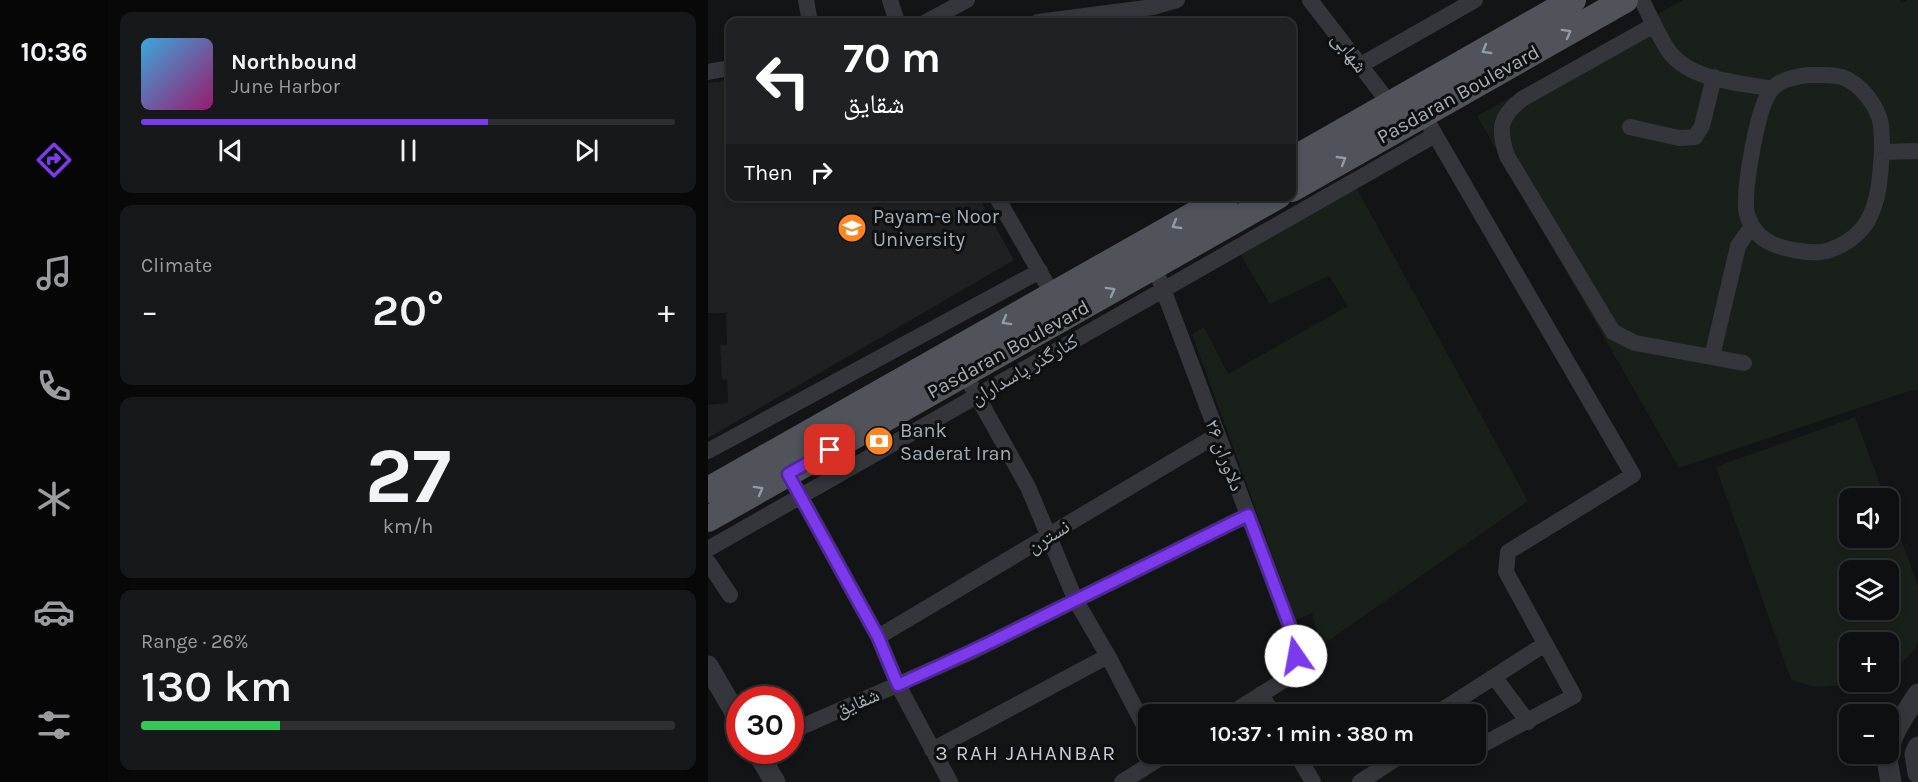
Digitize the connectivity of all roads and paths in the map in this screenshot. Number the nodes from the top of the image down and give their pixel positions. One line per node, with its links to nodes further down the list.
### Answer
1 (806, 0): 11 (street)
2 (890, 0): 12 (street)
3 (967, 0): 13 (street)
4 (1177, 0): 10 (street)
5 (1310, 0): 16 (street, شهابی)
6 (1475, 0): 16 (street)
7 (1573, 0): 21 (main road, Pasdaran Boulevard, one-way to 21)
8 (1625, 0): 22 (main road, Pasdaran Boulevard, one-way to 8)
9 (1642, 0): 15 (street)
10 (1154, 10): 14 (street)
11 (809, 18)
12 (896, 18)
13 (934, 18)
14 (1077, 18)
15 (1654, 25): 19 (street); 37 (street)
16 (1359, 66): 21 (street, شهابی)
17 (726, 69): 18 (street)
18 (708, 72)
19 (1714, 77): 20 (street); 23 (street)
20 (1772, 88): 25 (street); 33 (street)
21 (1390, 104): 26 (main road, Pasdaran Boulevard)
22 (1429, 125): 27 (main road, Pasdaran Boulevard, one-way to 22); 28 (street, کنارگذر پاسداران); 54 (street)
23 (1630, 127)
24 (1918, 151): 25 (street)
25 (1882, 152): 33 (street)
26 (1296, 158)
27 (1296, 187)
28 (1296, 200)
29 (999, 201): 34 (street)
30 (1218, 201): 36 (main road, Pasdaran Boulevard, one-way to 36)
31 (1271, 201): 35 (main road, Pasdaran Boulevard)
32 (1294, 201): 35 (street, کنارگذر پاسداران)
33 (1752, 226): 37 (street)
34 (1040, 271): 36 (street); 42 (street)
35 (1158, 278): 39 (main road, Pasdaran Boulevard, one-way to 35); 40 (street, کنارگذر پاسداران); 41 (street, دلاوران ۲۶)
36 (1053, 295): 44 (main road, Pasdaran Boulevard, one-way to 44)
37 (1712, 357): 38 (street)
38 (1744, 363)
39 (965, 373): 40 (street); 43 (main road, Pasdaran Boulevard)
40 (977, 396): 45 (street, کنارگذر پاسداران); 48 (street)
41 (1217, 435): 46 (street, دلاوران ۲۶); 48 (street, نسترن)
42 (708, 451)
43 (788, 474): 45 (street); 47 (main road, Pasdaran Boulevard, one-way to 43)
44 (708, 490)
45 (801, 496): 49 (street, کنارگذر پاسداران); 53 (street)
46 (1248, 515): 52 (street, شقایق); 59 (street, دلاوران ۲۶)
47 (708, 519)
48 (1050, 535): 52 (street); 53 (street, نسترن)
49 (708, 549)
50 (708, 562): 51 (street)
51 (730, 596)
52 (1076, 601): 55 (street); 58 (street, شقایق)
53 (878, 637): 58 (street)
54 (1545, 644): 57 (street); 66 (street)
55 (1108, 656): 65 (street); 71 (street)
56 (708, 666): 61 (street)
57 (1495, 678): 64 (street); 66 (street)
58 (898, 685): 67 (street, شقایق); 71 (street)
59 (1261, 694): 62 (street, دلاوران ۲۶); 63 (street)
60 (1918, 694): 68 (street)
61 (726, 697)
62 (1246, 704)
63 (1267, 704)
64 (1452, 704)
65 (1138, 714)
66 (1528, 722): 69 (street)
67 (804, 726)
68 (1899, 726)
69 (1486, 743)
70 (1918, 747): 77 (street)
71 (932, 750): 79 (street)
72 (764, 764): 78 (street)
73 (1149, 764): 80 (street)
74 (1302, 764): 81 (street)
75 (1388, 764): 82 (street)
76 (1888, 764): 83 (street)
77 (1918, 773)
78 (775, 782)
79 (950, 782)
80 (1122, 782)
81 (1313, 782)
82 (1360, 782)
83 (1891, 782)

